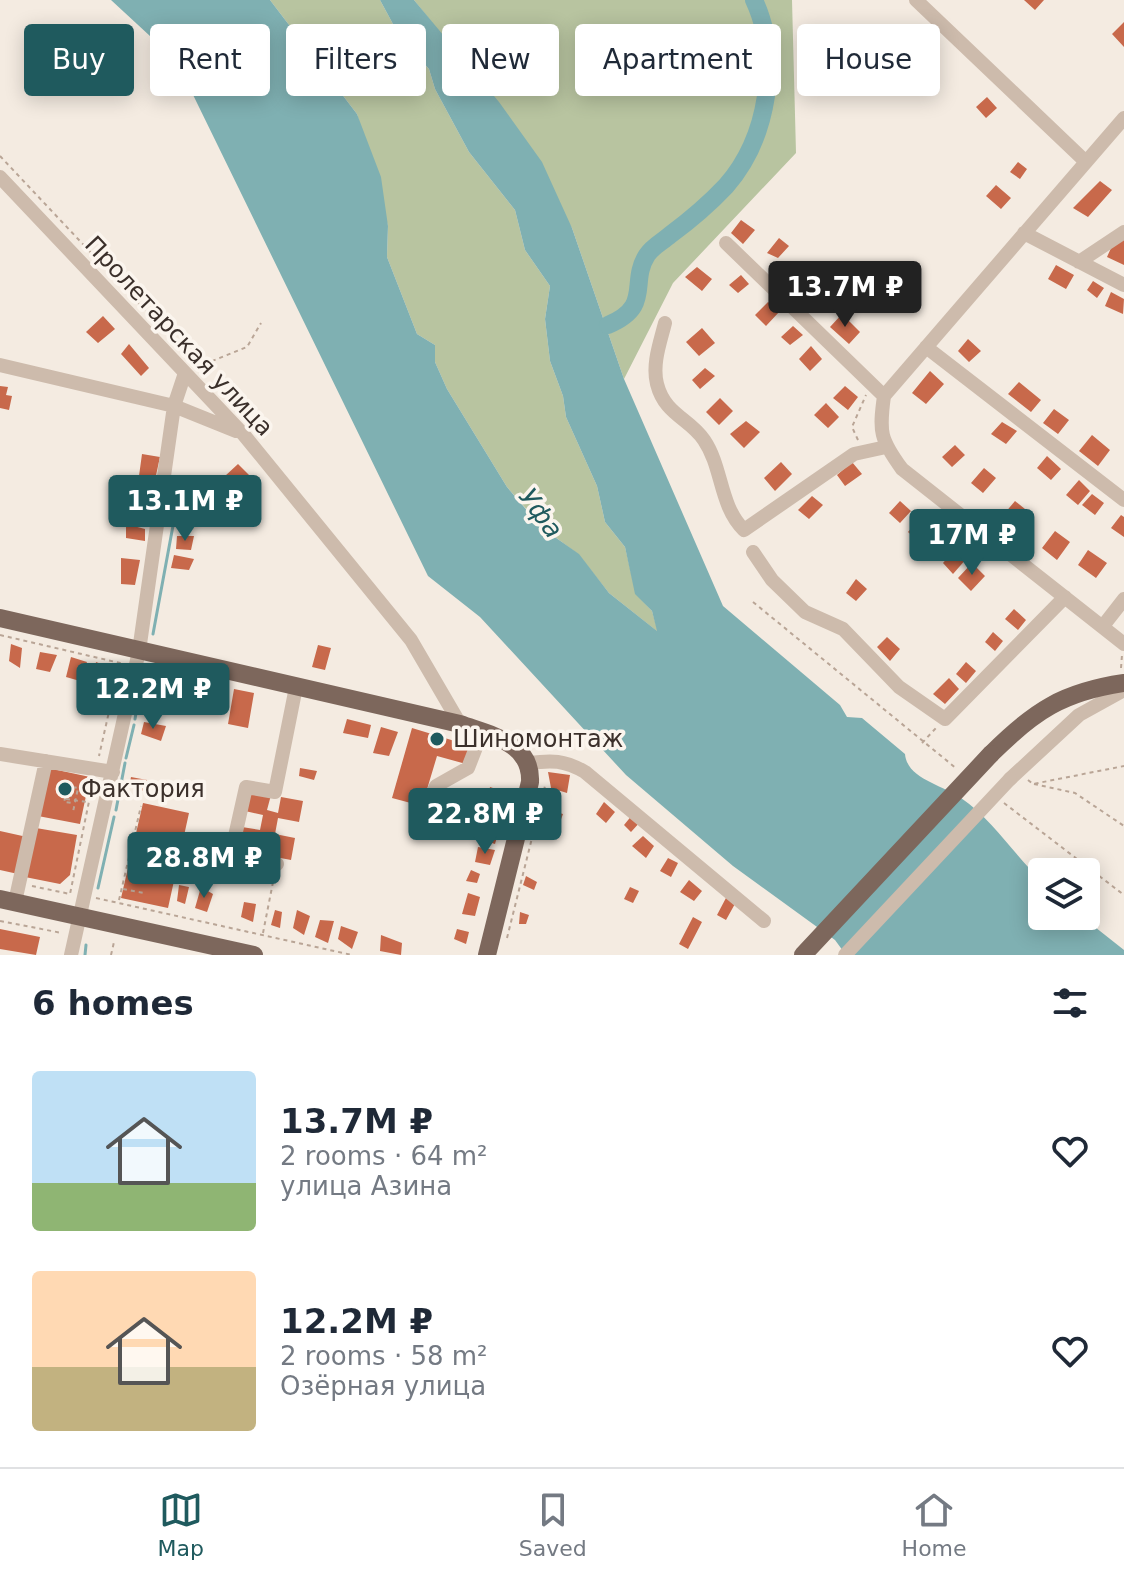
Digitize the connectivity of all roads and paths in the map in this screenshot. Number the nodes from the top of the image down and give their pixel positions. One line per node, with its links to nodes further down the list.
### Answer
1 (916, 0): 4 (street)
2 (1124, 118): 4 (street)
3 (0, 156): 11 (path)
4 (1086, 162): 7 (street)
5 (0, 177): 14 (street, Пролетарская улица)
6 (1124, 232): 9 (street)
7 (1024, 233): 9 (street); 15 (street)
8 (726, 243): 19 (street)
9 (1079, 262): 10 (street)
10 (1124, 285)
11 (157, 320): 14 (path); 17 (path)
12 (261, 323): 17 (path)
13 (665, 323): 22 (street)
14 (159, 345): 18 (street, Пролетарская улица)
15 (926, 347): 19 (street); 23 (street)
16 (0, 365): 20 (street)
17 (201, 367): 18 (path)
18 (185, 373): 20 (street); 21 (street, Пролетарская улица)
19 (884, 396): 22 (street)
20 (174, 406): 21 (street); 31 (street)
21 (244, 435): 36 (street, Пролетарская улица)
22 (886, 447): 25 (street)
23 (1124, 500)
24 (753, 552): 35 (street)
25 (1065, 597): 29 (street); 35 (street)
26 (1124, 599): 29 (street)
27 (753, 602): 38 (path)
28 (0, 618): 31 (main road)
29 (1103, 626): 30 (street)
30 (1124, 644)
31 (139, 651): 33 (main road); 44 (street)
32 (1124, 683): 75 (main road, bridge)
33 (296, 687): 36 (main road); 56 (street)
34 (1124, 690): 45 (street)
35 (948, 717): 38 (path)
36 (460, 724): 37 (main road)
37 (482, 732): 41 (main road); 55 (street)
38 (922, 743): 43 (path)
39 (0, 754): 40 (street)
40 (46, 761): 44 (street); 61 (street)
41 (535, 762): 65 (street); 68 (path); 74 (main road)
42 (1124, 766): 47 (path)
43 (958, 769)
44 (113, 772): 60 (street)
45 (1016, 777): 47 (path); 76 (street, bridge)
46 (57, 784): 50 (path)
47 (1033, 784): 54 (path)
48 (994, 795): 59 (path)
49 (72, 796): 50 (path)
50 (75, 802): 51 (path); 53 (path)
51 (88, 803)
52 (141, 806): 57 (path)
53 (73, 812)
54 (1124, 826)
55 (418, 827)
56 (277, 864): 67 (path)
57 (121, 889): 58 (path); 62 (path)
58 (144, 893)
59 (1124, 895)
60 (83, 896): 62 (path); 63 (street)
61 (8, 900): 63 (main road)
62 (118, 901): 67 (path)
63 (79, 917): 70 (street); 72 (main road)
64 (0, 921): 66 (path)
65 (764, 921)
66 (62, 933)
67 (263, 934): 73 (path)
68 (506, 940)
69 (114, 942): 71 (path)
70 (71, 955)
71 (111, 955)
72 (254, 955)
73 (352, 955)
74 (487, 955)
75 (803, 955)
76 (845, 955)

